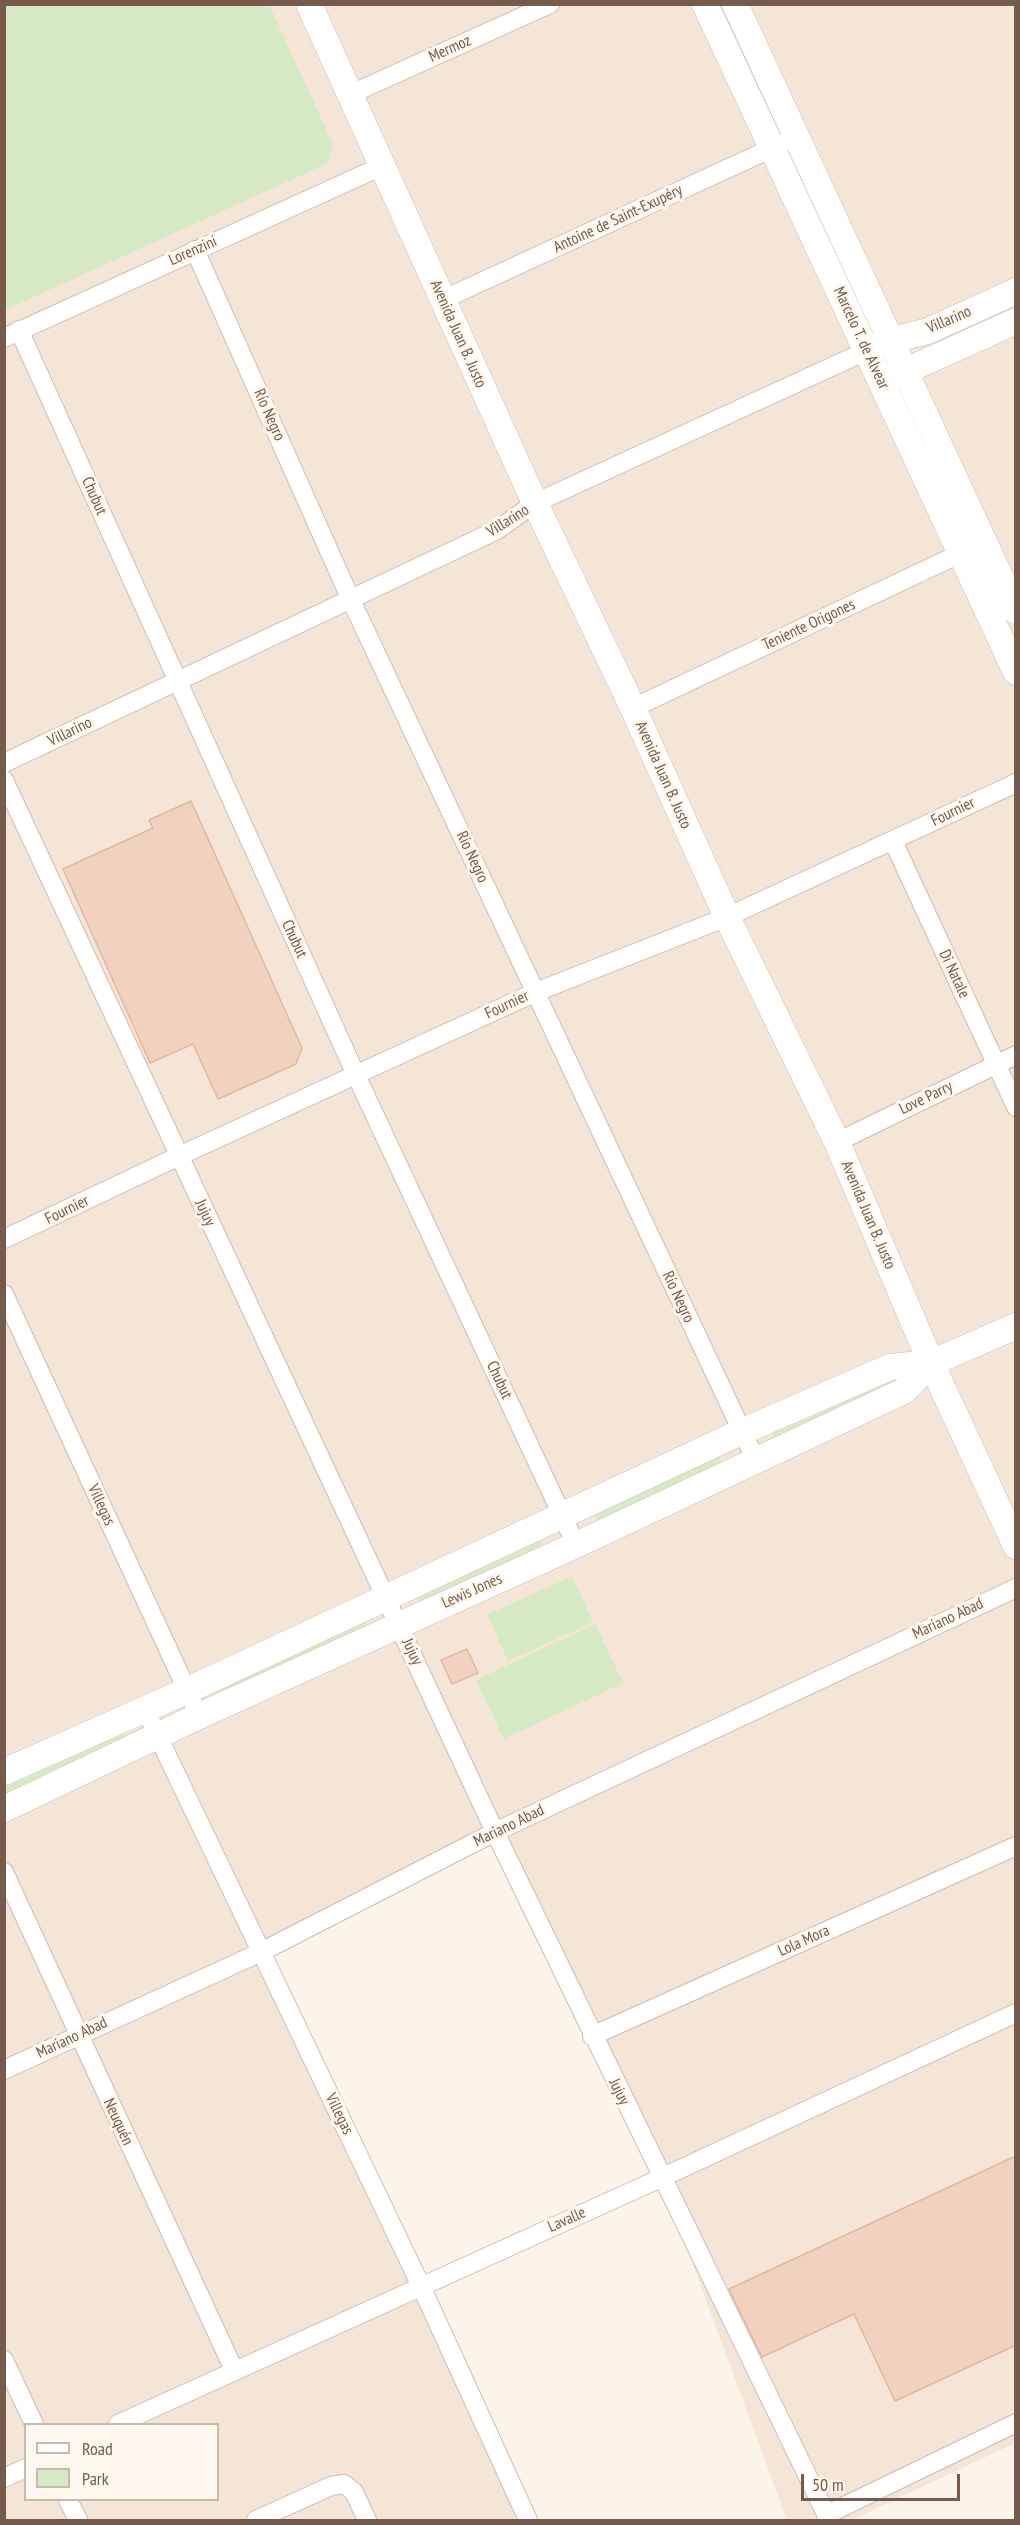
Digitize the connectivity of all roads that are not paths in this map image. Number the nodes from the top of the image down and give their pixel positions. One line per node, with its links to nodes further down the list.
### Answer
1 (309, 4): 5 (main road, Avenida Juan B. Justo)
2 (550, 4): 5 (street, Mermoz)
3 (705, 4): 6 (main road, Marcelo T. de Alvear)
4 (736, 5): 6 (main road, Marcelo T. de Alvear)
5 (351, 94): 7 (main road, Avenida Juan B. Justo)
6 (784, 144): 10 (street, Antoine de Saint-Exupéry); 13 (main road, Marcelo T. de Alvear); 14 (main road, Marcelo T. de Alvear)
7 (382, 166): 8 (street, Lorenzini); 10 (main road, Avenida Juan B. Justo)
8 (195, 250): 12 (street, Lorenzini); 20 (street, Río Negro)
9 (1016, 291): 13 (main road, Villarino)
10 (442, 300): 17 (main road, Avenida Juan B. Justo)
11 (1016, 321): 15 (main road, Villarino)
12 (12, 334): 23 (street, Chubut)
13 (892, 340): 14 (main road, Villarino); 15 (main road, Marcelo T. de Alvear)
14 (866, 351): 16 (main road, Marcelo T. de Alvear); 17 (street, Villarino)
15 (905, 372): 16 (main road, Villarino); 18 (main road, Marcelo T. de Alvear)
16 (882, 382): 19 (main road, Marcelo T. de Alvear)
17 (535, 504): 20 (street, Villarino); 24 (main road, Avenida Juan B. Justo)
18 (984, 542): 19 (street, Teniente Origones); 21 (main road, Marcelo T. de Alvear)
19 (961, 553): 22 (main road, Marcelo T. de Alvear); 24 (street, Teniente Origones)
20 (351, 600): 23 (street, Villarino); 30 (street, Río Negro)
21 (1016, 611)
22 (1016, 672)
23 (176, 681): 25 (street, Villarino); 33 (street, Chubut)
24 (633, 708): 29 (main road, Avenida Juan B. Justo)
25 (4, 764)
26 (4, 780): 36 (street, Jujuy)
27 (1016, 783): 28 (street, Fournier)
28 (893, 841): 29 (street, Fournier); 32 (street, Di Natale)
29 (727, 916): 30 (street, Fournier); 35 (main road, Avenida Juan B. Justo)
30 (536, 992): 33 (street, Fournier); 41 (street, Río Negro)
31 (1016, 1055): 32 (street, Love Parry)
32 (995, 1064): 34 (street, Di Natale); 35 (street, Love Parry)
33 (356, 1075): 36 (street, Fournier); 43 (street, Chubut)
34 (1016, 1107)
35 (837, 1142): 40 (main road, Avenida Juan B. Justo)
36 (178, 1156): 37 (street, Fournier); 47 (street, Jujuy)
37 (4, 1239)
38 (4, 1294): 49 (street, Villegas)
39 (1016, 1326): 40 (main road, Lewis Jones)
40 (931, 1362): 41 (main road, Lewis Jones); 42 (main road, Lewis Jones); 45 (main road, Avenida Juan B. Justo)
41 (741, 1432): 42 (street, Río Negro); 43 (main road, Lewis Jones)
42 (756, 1461): 44 (main road, Lewis Jones)
43 (563, 1515): 44 (street, Chubut); 47 (main road, Lewis Jones)
44 (576, 1545): 48 (main road, Lewis Jones)
45 (1016, 1546)
46 (1016, 1588): 55 (street, Mariano Abad)
47 (386, 1596): 48 (street, Jujuy); 49 (main road, Lewis Jones)
48 (399, 1624): 51 (main road, Lewis Jones); 55 (street, Jujuy)
49 (186, 1691): 50 (main road, Lewis Jones); 51 (street, Villegas)
50 (146, 1709): 52 (street, Villegas); 53 (main road, Lewis Jones)
51 (199, 1716): 52 (main road, Lewis Jones)
52 (158, 1735): 54 (main road, Lewis Jones); 58 (street, Villegas)
53 (4, 1772)
54 (4, 1809)
55 (495, 1832): 58 (street, Mariano Abad); 61 (street, Jujuy)
56 (1016, 1846): 61 (street, Lola Mora)
57 (4, 1872): 60 (street, Neuquén)
58 (261, 1952): 60 (street, Mariano Abad); 64 (street, Villegas)
59 (1016, 2013): 63 (street, Lavalle)
60 (78, 2035): 62 (street, Mariano Abad); 66 (street, Neuquén)
61 (592, 2036): 63 (street, Jujuy)
62 (4, 2070)
63 (661, 2178): 64 (street, Lavalle); 73 (street, Jujuy)
64 (421, 2286): 66 (street, Lavalle); 77 (street, Villegas)
65 (4, 2360): 68 (street)
66 (234, 2370): 69 (street, Lavalle)
67 (1016, 2422): 73 (street)
68 (34, 2423)
69 (120, 2423)
70 (24, 2469): 71 (street)
71 (4, 2478)
72 (69, 2501): 74 (street)
73 (828, 2518)
74 (78, 2520)
75 (256, 2520): 76 (street)
76 (367, 2520)
77 (528, 2520)

